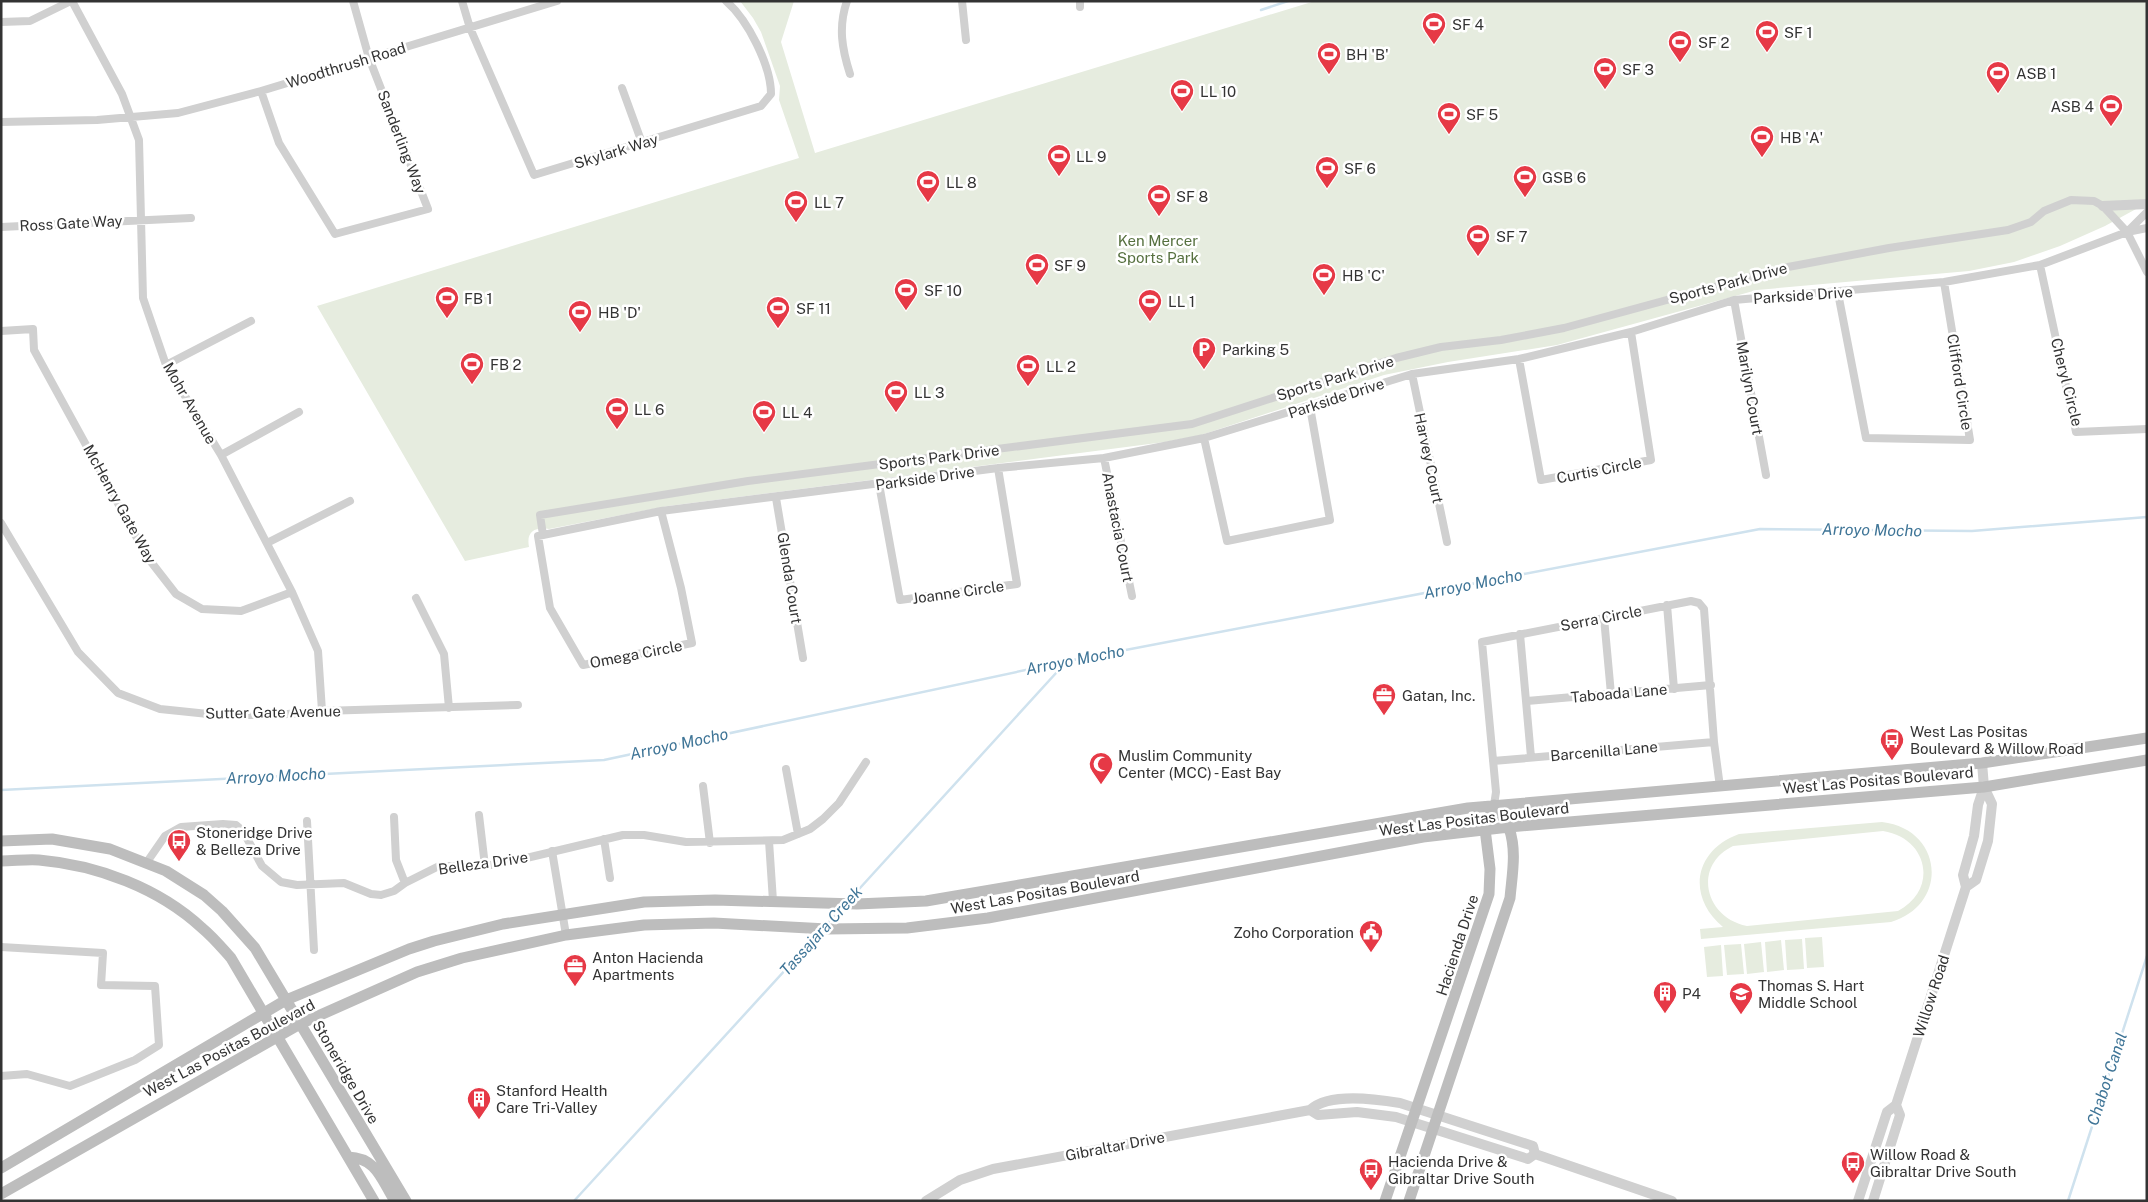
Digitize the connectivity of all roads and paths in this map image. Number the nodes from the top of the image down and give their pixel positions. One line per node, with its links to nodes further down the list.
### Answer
1 (72, 1): 8 (street); 15 (street, Mohr Avenue)
2 (353, 1): 11 (street)
3 (462, 1): 9 (street, Skylark Way)
4 (557, 1): 9 (street, Woodthrush Road)
5 (726, 1): 17 (street, Skylark Way)
6 (847, 1): 12 (street)
7 (962, 1): 10 (street)
8 (1, 22)
9 (470, 28): 11 (street, Woodthrush Road); 17 (street, Skylark Way)
10 (966, 40)
11 (369, 58): 14 (street, Woodthrush Road); 14 (street, Sanderling Way)
12 (850, 74)
13 (622, 88): 17 (street)
14 (261, 91): 15 (street, Woodthrush Road)
15 (132, 117): 16 (street, Woodthrush Road); 22 (street, Mohr Avenue)
16 (1, 122)
17 (642, 143)
18 (2147, 204): 19 (street)
19 (2103, 206): 25 (street); 50 (street, Sports Park Drive)
20 (2147, 212): 25 (street, Parkside Drive)
21 (191, 218): 22 (street, Ross Gate Way)
22 (140, 220): 23 (street, Ross Gate Way); 35 (street, Mohr Avenue)
23 (1, 226)
24 (2147, 228): 25 (street, Parkside Drive)
25 (2127, 232): 26 (street, Parkside Drive); 27 (street)
26 (2040, 265): 28 (street, Parkside Drive); 39 (street, Cheryl Circle)
27 (2147, 272)
28 (1944, 282): 29 (street, Parkside Drive); 29 (street, Clifford Circle)
29 (1838, 293): 30 (street, Parkside Drive)
30 (1734, 300): 33 (street, Parkside Drive); 44 (street, Marilyn Court)
31 (251, 321): 35 (street)
32 (1, 331): 53 (street, McHenry Gate Way)
33 (1631, 332): 34 (street, Parkside Drive); 34 (street, Curtis Circle)
34 (1519, 359): 36 (street, Parkside Drive)
35 (166, 365): 41 (street, Mohr Avenue)
36 (1412, 374): 37 (street, Parkside Drive); 51 (street, Harvey Court)
37 (1310, 407): 40 (street, Parkside Drive); 40 (street)
38 (299, 412): 41 (street)
39 (2147, 429)
40 (1204, 438): 42 (street, Parkside Drive)
41 (221, 455): 52 (street, Mohr Avenue)
42 (1104, 458): 43 (street, Parkside Drive); 54 (street, Anastacia Court)
43 (998, 468): 45 (street, Parkside Drive); 45 (street, Joanne Circle)
44 (1766, 475)
45 (879, 484): 46 (street, Parkside Drive)
46 (776, 498): 48 (street, Parkside Drive); 59 (street, Glenda Court)
47 (350, 502): 52 (street)
48 (661, 511): 50 (street, Parkside Drive); 50 (street, Omega Circle)
49 (2, 526): 66 (street, Sutter Gate Avenue)
50 (541, 535)
51 (1446, 542)
52 (267, 543): 53 (street, Mohr Avenue)
53 (292, 592): 66 (street, Mohr Avenue)
54 (1132, 596)
55 (416, 598): 65 (street)
56 (1667, 605): 57 (street, Serra Circle); 60 (street, Serra Circle); 61 (street)
57 (1604, 618): 58 (street, Serra Circle); 62 (street)
58 (1520, 634): 63 (street); 71 (street, Serra Circle)
59 (803, 658)
60 (1710, 686): 61 (street, Taboada Lane); 68 (street, Serra Circle)
61 (1674, 689): 62 (street, Taboada Lane)
62 (1611, 694): 63 (street, Taboada Lane)
63 (1527, 701): 69 (street)
64 (518, 705): 65 (street, Sutter Gate Avenue)
65 (449, 708): 66 (street, Sutter Gate Avenue)
66 (322, 711)
67 (2147, 738): 73 (main road, West Las Positas Boulevard)
68 (1714, 742): 69 (street, Barcenilla Lane); 76 (street, Serra Circle)
69 (1531, 757): 71 (street, Barcenilla Lane)
70 (2147, 760): 77 (main road, West Las Positas Boulevard)
71 (1493, 761): 78 (street, Serra Circle)
72 (866, 762): 84 (street, Belleza Drive)
73 (1982, 763): 76 (main road, West Las Positas Boulevard); 77 (street, Willow Road)
74 (786, 769): 84 (street)
75 (703, 786): 88 (street)
76 (1720, 787): 78 (main road, West Las Positas Boulevard)
77 (1984, 787): 82 (main road, West Las Positas Boulevard); 106 (street, Willow Road)
78 (1494, 805): 82 (main road); 83 (main road, Hacienda Drive); 96 (main road, West Las Positas Boulevard)
79 (479, 816): 92 (street)
80 (394, 817): 95 (street)
81 (307, 821): 94 (street)
82 (1509, 827): 83 (main road, West Las Positas Boulevard); 109 (main road)
83 (1485, 829): 98 (main road, West Las Positas Boulevard); 107 (main road, Hacienda Drive)
84 (798, 834): 87 (street, Belleza Drive)
85 (604, 839): 88 (street, Belleza Drive); 89 (street, Belleza Drive); 93 (street)
86 (1, 841): 91 (main road, Stoneridge Drive)
87 (769, 842): 88 (street, Belleza Drive); 96 (street)
88 (710, 843)
89 (552, 852): 92 (street, Belleza Drive); 97 (street)
90 (1, 862): 102 (main road)
91 (147, 862): 94 (street, Belleza Drive); 101 (main road, Stoneridge Drive)
92 (485, 866): 95 (street, Belleza Drive)
93 (610, 878)
94 (310, 883): 95 (street, Belleza Drive); 100 (street)
95 (405, 883)
96 (773, 901): 97 (main road, West Las Positas Boulevard)
97 (563, 913): 98 (street); 101 (main road, West Las Positas Boulevard)
98 (566, 934): 103 (main road, West Las Positas Boulevard)
99 (1, 947): 105 (street)
100 (314, 950)
101 (286, 1000): 102 (main road, West Las Positas Boulevard); 103 (main road, Stoneridge Drive)
102 (264, 1013): 104 (main road); 114 (main road, West Las Positas Boulevard)
103 (300, 1024): 104 (main road, West Las Positas Boulevard); 118 (main road, Stoneridge Drive)
104 (278, 1037): 113 (main road); 115 (main road, West Las Positas Boulevard)
105 (1, 1076)
106 (1896, 1105): 123 (street, Willow Road); 124 (street, Willow Road)
107 (1418, 1108): 108 (street, Gibraltar Drive); 109 (street, Gibraltar Drive); 110 (main road, Hacienda Drive)
108 (1310, 1110): 110 (street, Gibraltar Drive); 119 (street, Gibraltar Drive)
109 (1438, 1114): 111 (main road); 112 (street, Gibraltar Drive)
110 (1413, 1122): 111 (street, Gibraltar Drive); 120 (main road, Hacienda Drive)
111 (1434, 1128): 112 (street, Gibraltar Drive); 121 (main road)
112 (1535, 1154): 122 (street, Gibraltar Drive)
113 (348, 1157): 116 (main road); 117 (main road)
114 (1, 1168)
115 (1, 1194)
116 (374, 1201)
117 (395, 1201)
118 (406, 1201)
119 (926, 1201)
120 (1385, 1201)
121 (1409, 1201)
122 (1672, 1201)
123 (1858, 1201)
124 (1873, 1201)

